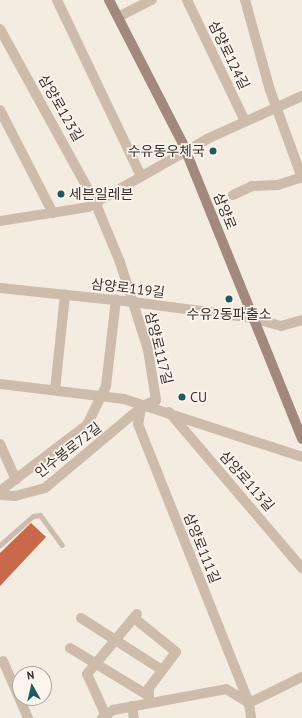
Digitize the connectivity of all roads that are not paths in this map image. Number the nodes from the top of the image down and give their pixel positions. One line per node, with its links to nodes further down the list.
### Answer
1 (57, 0): 13 (street)
2 (109, 0): 6 (main road, 삼양로)
3 (152, 0): 6 (street)
4 (187, 0): 11 (street, 삼양로124길)
5 (245, 0): 9 (street, 삼양로124길)
6 (118, 17): 12 (main road, 삼양로)
7 (0, 29): 16 (street, 삼양로123길)
8 (302, 96): 9 (street)
9 (276, 107): 11 (street); 14 (street, 삼양로124길)
10 (0, 110): 17 (street)
11 (245, 121): 12 (street)
12 (186, 151): 13 (street); 23 (main road, 삼양로)
13 (141, 176): 16 (street)
14 (302, 178): 15 (street)
15 (233, 194)
16 (95, 202): 17 (street); 22 (street, 삼양로117길)
17 (53, 213): 18 (street)
18 (0, 221)
19 (0, 288): 20 (street, 삼양로119길)
20 (65, 295): 21 (street, 삼양로119길); 26 (street)
21 (116, 300): 22 (street, 삼양로119길); 27 (street)
22 (132, 302): 23 (street, 삼양로119길); 28 (street, 삼양로117길)
23 (253, 318): 24 (street, 삼양로119길); 30 (main road, 삼양로)
24 (302, 320)
25 (0, 384): 26 (street)
26 (55, 390): 27 (street)
27 (99, 396): 28 (street); 33 (street, 인수봉로72길)
28 (144, 405): 29 (street); 35 (street, 인수봉로72길); 47 (street, 삼양로111길)
29 (169, 412): 32 (street); 38 (street, 삼양로113길)
30 (302, 438)
31 (0, 444): 33 (street, 인수봉로72길)
32 (302, 456)
33 (16, 480): 34 (street, 인수봉로72길)
34 (0, 491)
35 (0, 495)
36 (0, 545): 37 (lane)
37 (62, 546)
38 (302, 568)
39 (81, 618): 40 (street)
40 (116, 639): 43 (street); 44 (street); 44 (street)
41 (70, 648): 43 (street)
42 (3, 661): 50 (street)
43 (96, 663): 46 (street); 49 (street)
44 (162, 670): 46 (street)
45 (302, 677): 47 (street)
46 (149, 700): 47 (street); 48 (street)
47 (249, 703): 52 (street, 삼양로111길)
48 (132, 706): 49 (street); 51 (street)
49 (105, 717)
50 (28, 718)
51 (134, 718)
52 (251, 718)

